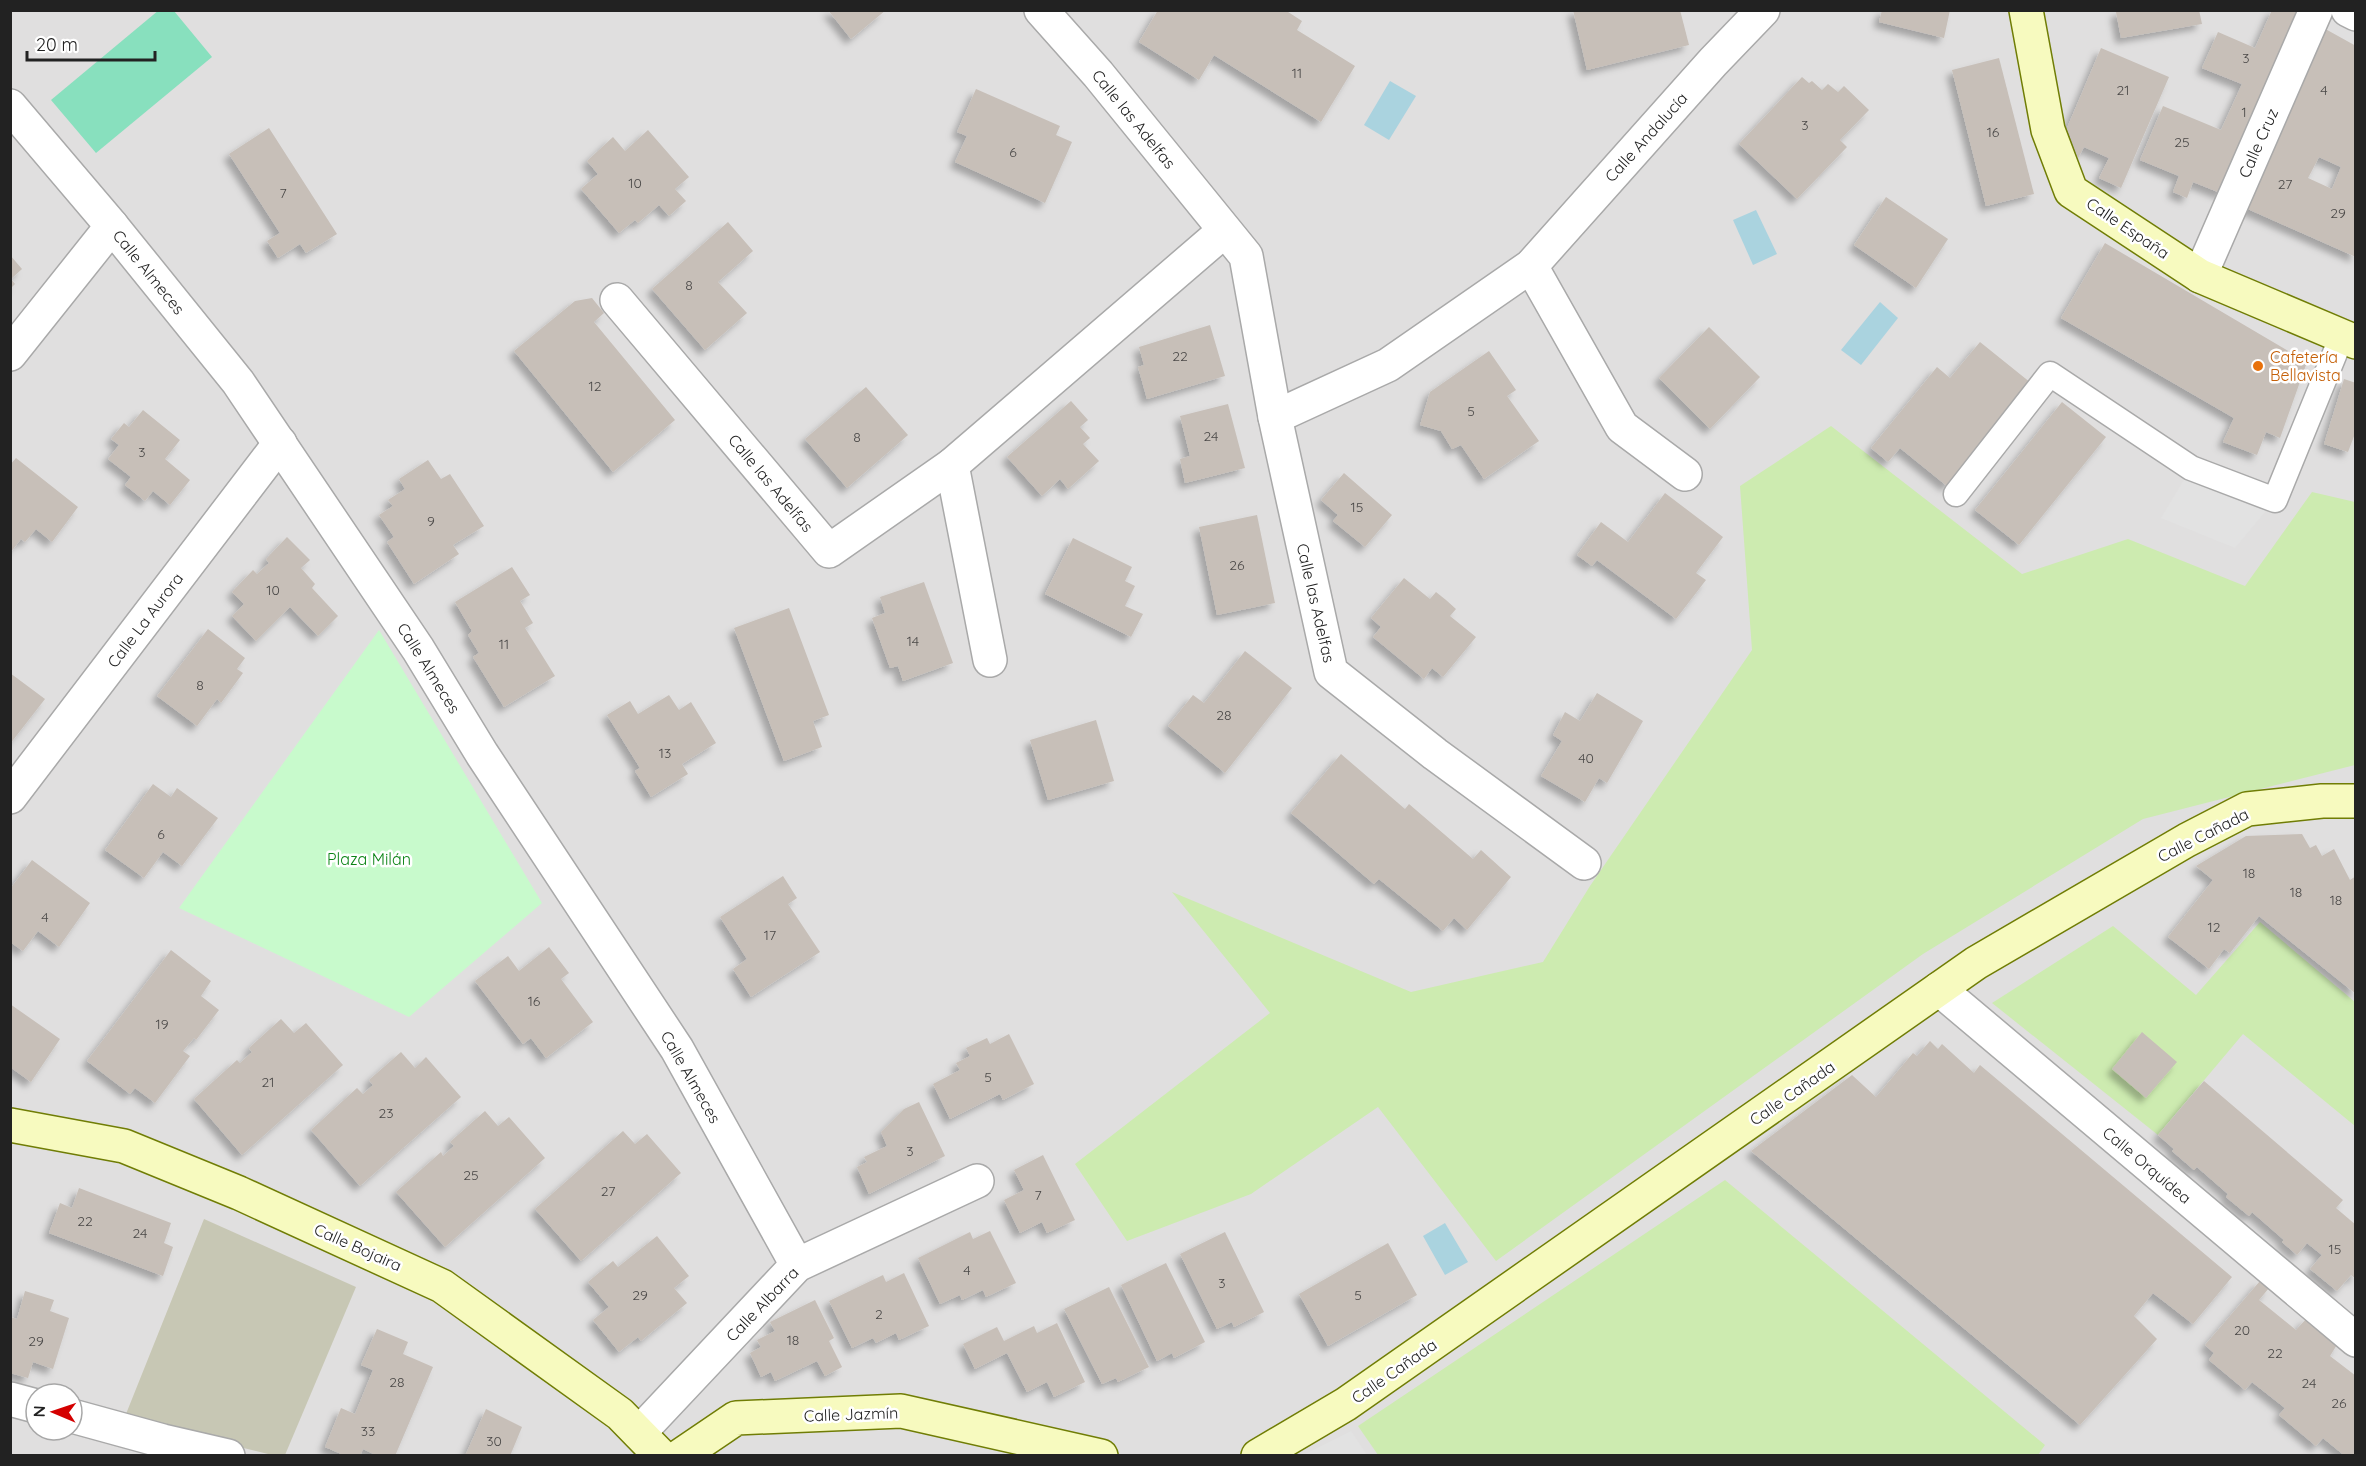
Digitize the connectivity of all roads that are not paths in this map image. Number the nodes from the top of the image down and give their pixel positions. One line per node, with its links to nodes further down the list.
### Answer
1 (1041, 10): 9 (street, Calle las Adelfas)
2 (1763, 10): 10 (street, Calle Andalucía)
3 (2026, 10): 11 (street, Calle España)
4 (2316, 10): 11 (street, Calle Cruz)
5 (2348, 10): 6 (street)
6 (2355, 14)
7 (10, 106): 8 (street, Calle Almeces)
8 (112, 226): 14 (street); 16 (street, Calle Almeces)
9 (1224, 231): 15 (street, Calle las Adelfas); 17 (street, Calle las Adelfas)
10 (1531, 266): 15 (street, Calle Andalucía); 18 (street)
11 (2200, 276): 13 (street, Calle España)
12 (617, 300): 17 (street, Calle las Adelfas)
13 (2349, 339): 19 (lane)
14 (10, 354)
15 (1275, 417): 23 (street, Calle las Adelfas)
16 (280, 444): 21 (street, Calle La Aurora); 27 (street, Calle Almeces)
17 (952, 465): 20 (street)
18 (1685, 474)
19 (1956, 494)
20 (990, 660)
21 (10, 797)
22 (2355, 801): 24 (street, Calle Cañada)
23 (1584, 863)
24 (1939, 989): 28 (street, Calle Orquídea); 34 (street, Calle Cañada)
25 (10, 1125): 30 (street, Calle Bojaira)
26 (976, 1181): 27 (street, Calle Albarra)
27 (797, 1265): 30 (street, Calle Albarra)
28 (2355, 1340)
29 (84, 1419): 31 (street)
30 (650, 1444)
31 (228, 1455)
32 (680, 1455): 33 (street, Calle Jazmín)
33 (1101, 1455)
34 (1258, 1455)

